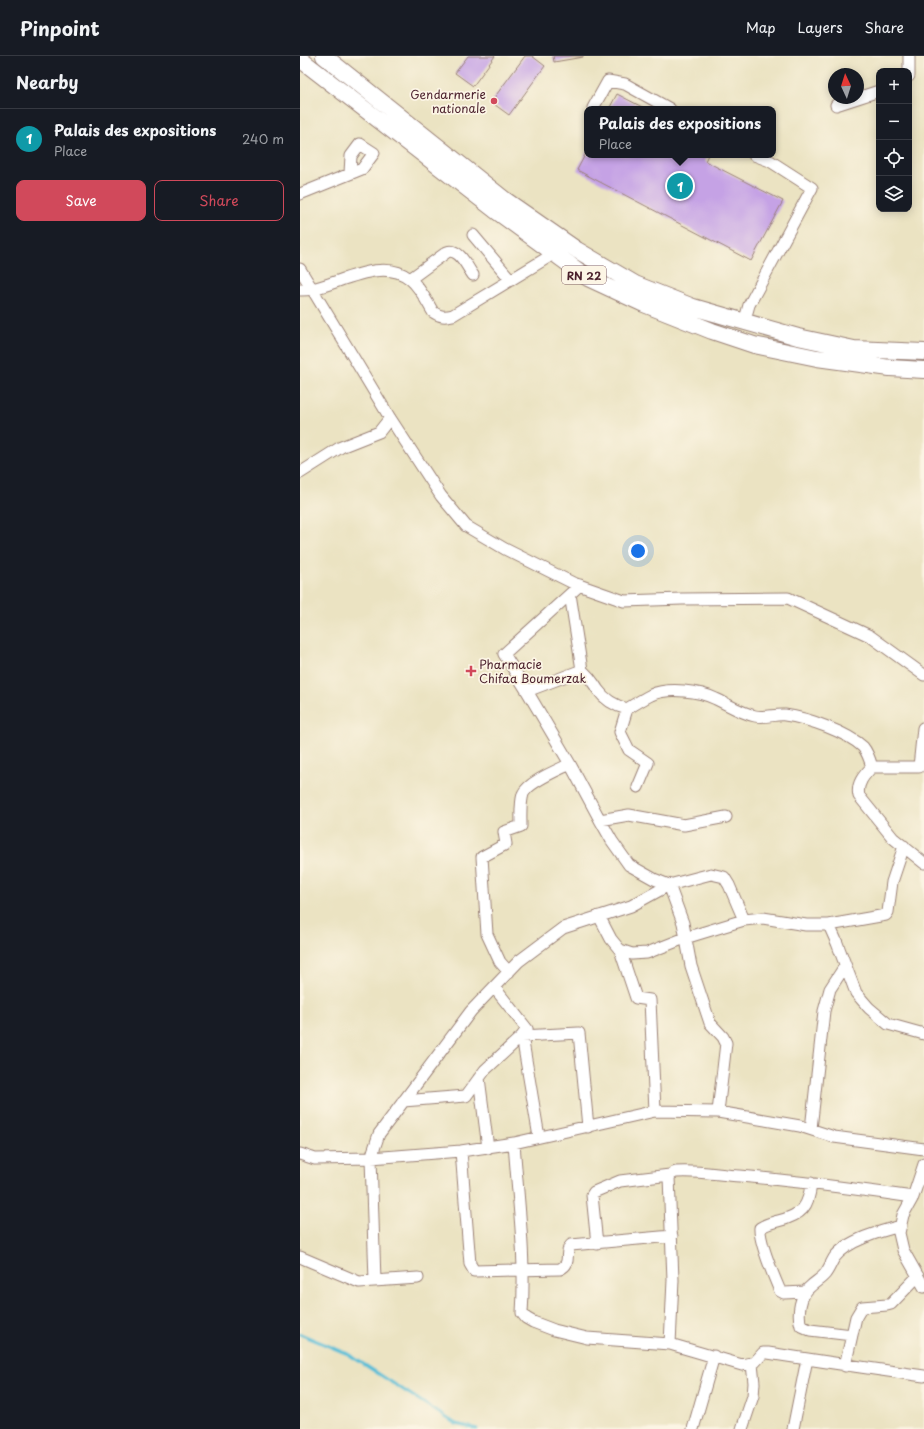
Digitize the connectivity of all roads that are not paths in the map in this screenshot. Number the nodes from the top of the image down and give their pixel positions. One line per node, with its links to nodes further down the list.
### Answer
1 (324, 56): 20 (highway, RN 22)
2 (909, 56): 4 (street)
3 (300, 59): 13 (highway, RN 22)
4 (909, 68)
5 (876, 92): 6 (street)
6 (836, 105)
7 (594, 106): 8 (street)
8 (665, 106)
9 (762, 158): 20 (street)
10 (350, 173): 11 (street)
11 (300, 194)
12 (473, 234): 17 (street)
13 (554, 253): 17 (street); 22 (highway, RN 22)
14 (300, 269): 18 (street)
15 (474, 276): 16 (street)
16 (410, 279): 17 (street); 18 (street)
17 (510, 280)
18 (312, 289): 19 (street); 23 (street)
19 (300, 290)
20 (744, 323): 21 (highway, RN 22)
21 (924, 352)
22 (924, 370)
23 (390, 418): 24 (street); 25 (street)
24 (300, 473)
25 (580, 585): 26 (street); 28 (street)
26 (570, 594): 27 (street); 29 (street)
27 (582, 670): 29 (street); 30 (street)
28 (924, 675)
29 (527, 691): 32 (street)
30 (627, 708): 33 (street); 35 (street)
31 (923, 728): 34 (street)
32 (570, 764): 37 (street); 47 (street)
33 (872, 766): 34 (street); 38 (street)
34 (922, 770)
35 (638, 787)
36 (726, 817): 37 (street)
37 (600, 820): 40 (street)
38 (904, 846): 39 (street); 43 (street)
39 (924, 863)
40 (669, 885): 41 (street); 42 (street); 44 (street)
41 (599, 916): 45 (street); 47 (street)
42 (744, 920): 43 (street); 44 (street)
43 (829, 925): 46 (street)
44 (685, 938): 45 (street); 54 (street)
45 (620, 950): 53 (street)
46 (845, 966): 49 (street); 56 (street)
47 (509, 972): 48 (street)
48 (494, 987): 50 (street); 52 (street)
49 (924, 1034)
50 (522, 1036): 51 (street); 55 (street); 57 (street)
51 (480, 1078): 52 (street); 59 (street)
52 (403, 1101): 63 (street)
53 (655, 1111): 54 (street); 55 (street)
54 (718, 1112): 56 (street)
55 (588, 1127): 57 (street)
56 (811, 1129): 60 (street)
57 (539, 1137): 58 (street)
58 (514, 1143): 59 (street); 72 (street)
59 (488, 1148): 61 (street)
60 (924, 1149)
61 (461, 1151): 63 (street); 72 (street)
62 (300, 1154): 63 (street)
63 (371, 1158): 75 (street)
64 (924, 1164): 67 (street)
65 (670, 1175): 66 (street); 69 (street); 70 (street)
66 (811, 1183): 67 (street); 77 (street)
67 (913, 1197): 68 (street)
68 (900, 1226): 73 (street); 77 (street)
69 (672, 1236): 70 (street); 79 (street)
70 (597, 1244): 72 (street)
71 (300, 1257): 75 (street)
72 (523, 1270): 79 (street)
73 (918, 1276): 76 (street); 78 (street)
74 (418, 1278): 75 (street)
75 (376, 1281)
76 (924, 1287)
77 (805, 1292): 78 (street)
78 (852, 1335): 83 (street)
79 (670, 1344): 80 (street)
80 (714, 1356): 82 (street); 85 (street)
81 (807, 1358): 82 (street); 83 (street); 87 (street)
82 (752, 1364): 86 (street)
83 (845, 1366): 84 (street)
84 (924, 1376)
85 (693, 1429)
86 (742, 1429)
87 (793, 1429)

